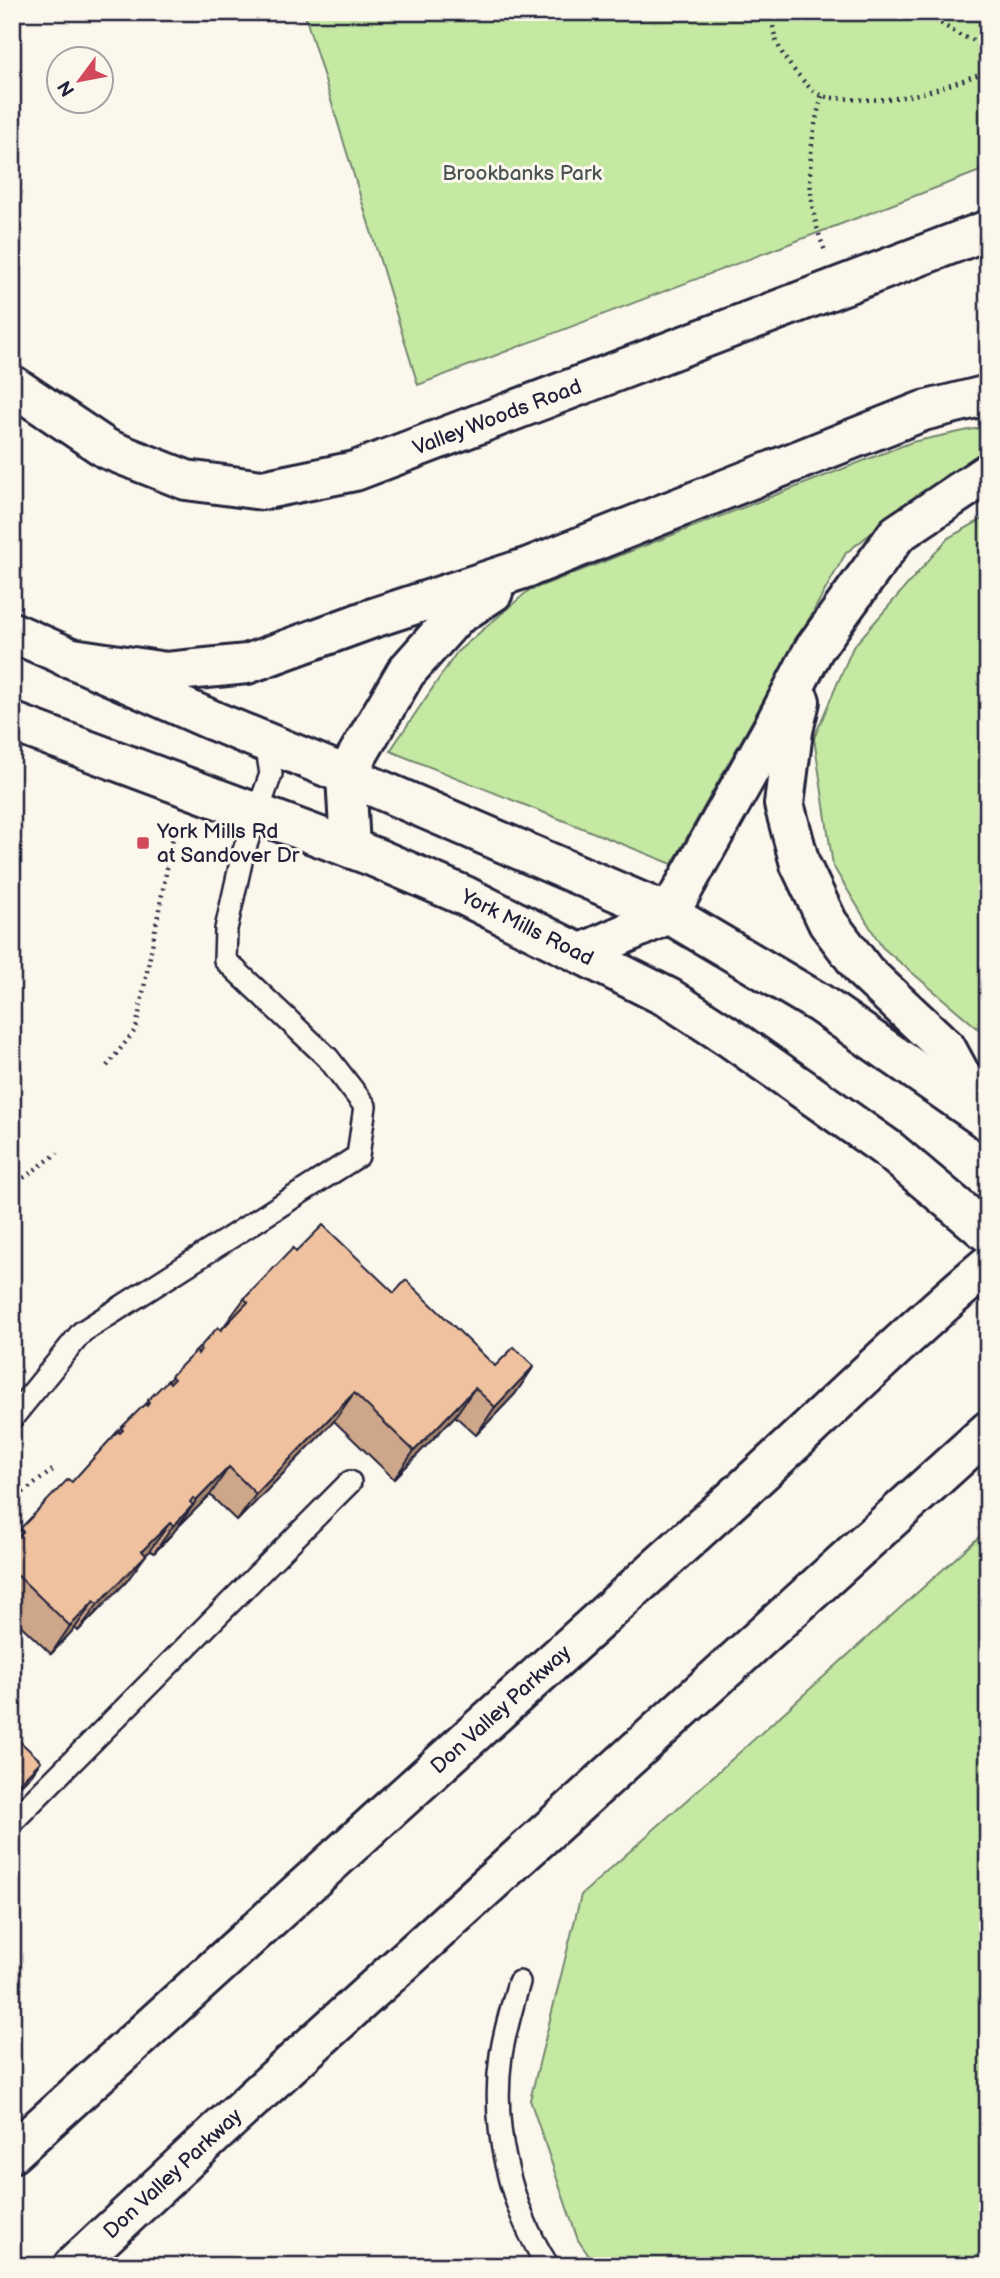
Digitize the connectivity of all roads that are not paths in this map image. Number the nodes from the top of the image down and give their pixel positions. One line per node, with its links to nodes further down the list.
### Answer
1 (988, 230): 2 (main road, Valley Woods Road)
2 (12, 385)
3 (988, 395): 5 (main road)
4 (988, 473): 7 (main road)
5 (529, 567): 8 (main road); 11 (main road)
6 (12, 632): 8 (main road)
7 (814, 649): 14 (main road); 16 (main road)
8 (66, 657): 10 (main road)
9 (12, 722): 12 (main road, York Mills Road)
10 (266, 743): 11 (main road); 12 (lane)
11 (346, 775): 13 (main road); 14 (main road)
12 (258, 814): 13 (main road, York Mills Road); 19 (lane)
13 (350, 848): 15 (main road, York Mills Road)
14 (669, 914): 15 (main road); 16 (main road)
15 (582, 953): 17 (main road, York Mills Road)
16 (986, 1120)
17 (988, 1233)
18 (988, 1265): 24 (main road, Don Valley Parkway)
19 (12, 1418)
20 (988, 1431): 25 (main road, Don Valley Parkway)
21 (350, 1482): 22 (lane)
22 (12, 1822)
23 (519, 1982): 26 (lane)
24 (12, 2153)
25 (72, 2266)
26 (548, 2266)

